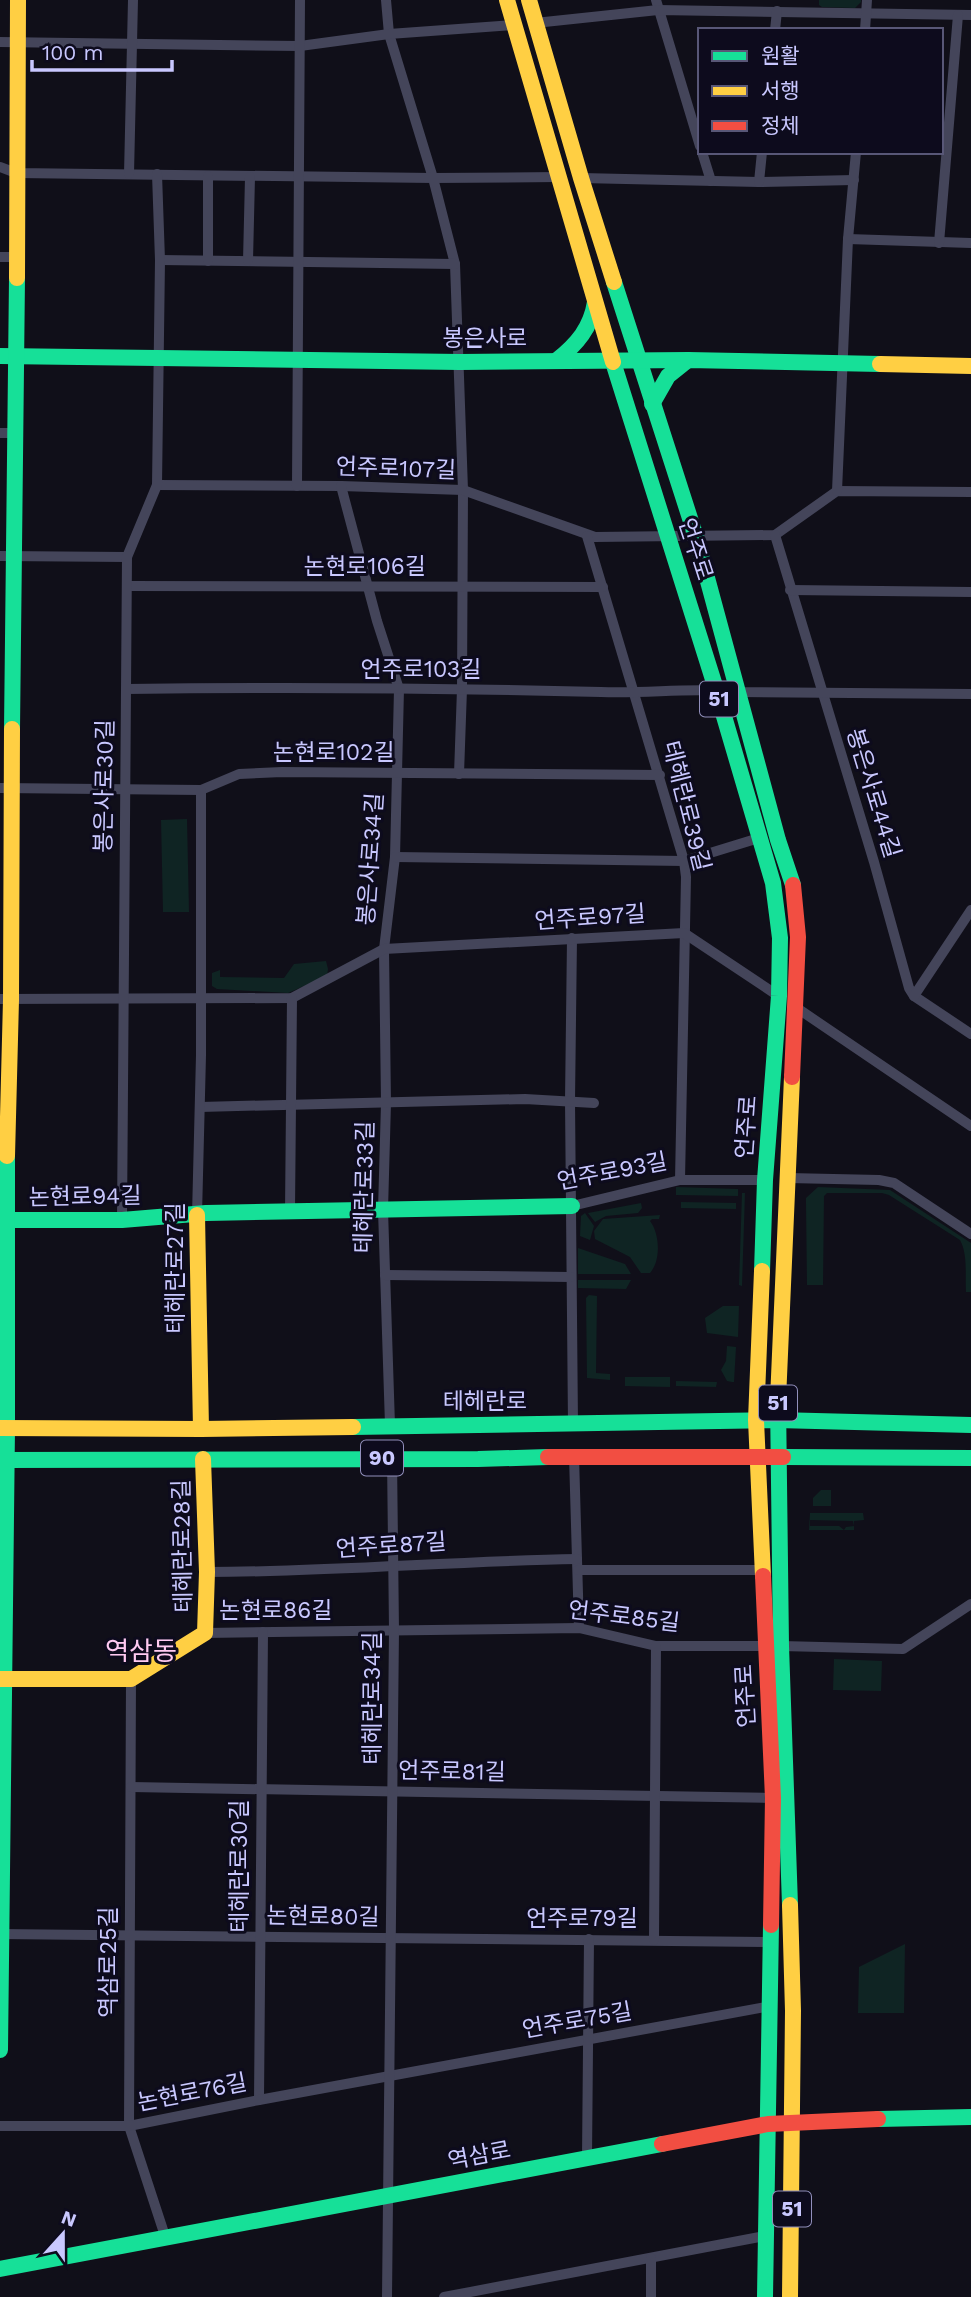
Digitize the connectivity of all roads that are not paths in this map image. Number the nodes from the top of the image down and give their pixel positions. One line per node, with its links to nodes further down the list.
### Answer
1 (18, 0): 20 (main road)
2 (133, 0): 21 (street)
3 (300, 0): 22 (street)
4 (386, 0): 18 (street)
5 (507, 0): 15 (main road, 언주로 / 51)
6 (529, 0): 14 (main road, 언주로 / 51)
7 (867, 0): 11 (street)
8 (657, 5): 9 (street); 14 (street); 23 (street)
9 (715, 5): 10 (street)
10 (776, 11): 11 (street); 16 (street)
11 (866, 13): 12 (street); 17 (street)
12 (958, 15): 13 (street); 41 (street)
13 (971, 15)
14 (535, 23): 36 (main road, 언주로 / 51)
15 (513, 25): 18 (street); 34 (main road, 언주로 / 51)
16 (775, 28)
17 (865, 28)
18 (389, 34): 22 (street); 35 (street)
19 (0, 42): 20 (street)
20 (18, 42): 21 (street); 28 (main road)
21 (132, 43): 22 (street); 29 (street)
22 (300, 46): 33 (street)
23 (698, 139)
24 (703, 154): 38 (street)
25 (762, 154): 39 (street)
26 (856, 154): 37 (street)
27 (0, 167): 28 (street)
28 (16, 173): 29 (street); 44 (main road)
29 (129, 174): 30 (street)
30 (158, 174): 31 (street); 45 (street, 봉은사로30길)
31 (208, 176): 32 (street); 46 (street)
32 (250, 177): 33 (street); 47 (street)
33 (298, 177): 35 (street); 48 (street)
34 (559, 177): 35 (street); 50 (main road, 언주로 / 51)
35 (433, 178): 49 (street)
36 (581, 178): 38 (street); 54 (main road, 언주로 / 51)
37 (853, 180): 39 (street); 40 (street)
38 (710, 181): 39 (street)
39 (759, 181)
40 (848, 239): 41 (street); 59 (street)
41 (939, 243): 42 (street)
42 (971, 243)
43 (0, 257): 44 (street)
44 (17, 257): 51 (main road)
45 (160, 260): 46 (street); 52 (street, 봉은사로30길)
46 (208, 261): 47 (street)
47 (248, 261): 48 (street)
48 (299, 262): 49 (street); 55 (street)
49 (455, 264): 58 (street)
50 (595, 302): 53 (main road, 언주로 / 51); 56 (main road)
51 (8, 356): 52 (main road, 봉은사로); 62 (main road)
52 (158, 358): 55 (main road, 봉은사로); 63 (street, 봉은사로30길)
53 (612, 359): 54 (main road, 봉은사로); 56 (main road, 봉은사로); 71 (main road, 언주로 / 51)
54 (638, 359): 57 (main road, 봉은사로); 61 (main road, 언주로 / 51)
55 (297, 360): 58 (main road, 봉은사로); 64 (street)
56 (557, 360): 58 (main road, 봉은사로)
57 (688, 360): 59 (main road, 봉은사로); 61 (main road)
58 (460, 362): 66 (street)
59 (842, 362): 60 (main road, 봉은사로); 67 (street)
60 (971, 366)
61 (652, 404): 72 (main road, 언주로 / 51)
62 (8, 433): 73 (main road)
63 (157, 485): 64 (street, 언주로107길); 74 (street, 봉은사로30길)
64 (297, 486): 65 (street, 언주로107길)
65 (341, 486): 66 (street, 언주로107길); 77 (street, 봉은사로34길)
66 (463, 490): 70 (street, 언주로107길); 78 (street)
67 (837, 491): 68 (street); 69 (street)
68 (971, 492)
69 (775, 535): 72 (street); 79 (street, 봉은사로44길)
70 (587, 536): 71 (street, 언주로107길); 76 (street, 테헤란로39길)
71 (668, 537): 72 (street, 언주로107길); 84 (main road, 언주로 / 51)
72 (696, 537): 85 (main road, 언주로 / 51)
73 (8, 556): 74 (street); 92 (main road)
74 (127, 557): 75 (street, 봉은사로30길)
75 (127, 586): 77 (street, 논현로106길); 83 (street, 봉은사로30길)
76 (603, 587): 78 (street, 논현로106길); 87 (street, 테헤란로39길)
77 (369, 588): 78 (street, 논현로106길); 81 (street, 봉은사로34길)
78 (463, 588): 82 (street)
79 (790, 590): 80 (street); 86 (street, 봉은사로44길)
80 (971, 592)
81 (399, 689): 82 (street, 언주로103길); 83 (street, 언주로103길); 89 (street, 봉은사로34길)
82 (462, 689): 87 (street, 언주로103길); 90 (street)
83 (126, 690): 93 (street, 봉은사로30길)
84 (716, 690): 85 (street, 언주로103길); 87 (street, 언주로103길); 95 (main road, 언주로 / 51)
85 (739, 692): 86 (street, 언주로103길); 108 (main road, 언주로 / 51)
86 (821, 692): 88 (street, 언주로103길); 104 (street, 봉은사로44길)
87 (635, 694): 91 (street, 테헤란로39길)
88 (971, 694)
89 (396, 774): 90 (street, 논현로102길); 94 (street, 논현로102길); 96 (street, 봉은사로34길)
90 (459, 774): 91 (street, 논현로102길)
91 (660, 775): 97 (street, 테헤란로39길)
92 (6, 788): 93 (street, 논현로102길); 107 (main road)
93 (126, 789): 94 (street, 논현로102길); 105 (street, 봉은사로30길)
94 (201, 790): 102 (street, 테헤란로27길)
95 (759, 838): 97 (street); 103 (main road, 언주로 / 51)
96 (395, 857): 97 (street); 101 (street, 봉은사로34길)
97 (684, 861): 99 (street, 테헤란로39길)
98 (971, 910): 104 (street)
99 (684, 933): 100 (street, 언주로97길); 103 (street); 117 (street, 테헤란로39길)
100 (572, 938): 101 (street, 언주로97길); 110 (street)
101 (384, 949): 106 (street); 111 (street, 테헤란로33길)
102 (199, 996): 105 (street); 106 (street); 114 (street, 테헤란로27길)
103 (779, 996): 108 (street); 118 (main road, 언주로 / 51)
104 (914, 996): 109 (street)
105 (122, 998): 107 (street); 124 (street, 봉은사로30길)
106 (292, 998): 113 (street)
107 (6, 999): 123 (main road)
108 (797, 1008): 115 (street); 116 (main road, 언주로 / 51)
109 (970, 1030)
110 (570, 1101): 111 (street); 112 (street); 119 (street)
111 (386, 1102): 113 (street); 120 (street, 테헤란로33길)
112 (594, 1103)
113 (290, 1104): 114 (street); 121 (street)
114 (200, 1107): 122 (street, 테헤란로27길)
115 (971, 1126)
116 (788, 1178): 125 (street); 129 (main road, 언주로 / 51)
117 (680, 1180): 118 (street, 언주로93길); 119 (street, 언주로93길)
118 (765, 1180): 128 (main road, 언주로 / 51)
119 (572, 1206): 120 (main road, 언주로93길); 127 (street)
120 (383, 1209): 121 (main road, 논현로94길); 126 (street, 테헤란로33길)
121 (290, 1211): 122 (main road, 논현로94길)
122 (198, 1215): 124 (main road, 논현로94길); 135 (main road, 테헤란로27길)
123 (4, 1220): 124 (main road, 논현로94길); 133 (main road)
124 (122, 1220)
125 (971, 1234)
126 (385, 1275): 127 (street); 131 (street, 테헤란로33길)
127 (571, 1277): 130 (street)
128 (756, 1420): 129 (main road, 테헤란로 / 90); 130 (main road, 테헤란로 / 90); 138 (main road, 언주로 / 51)
129 (777, 1420): 132 (main road, 테헤란로 / 90); 139 (main road, 언주로 / 51)
130 (573, 1423): 131 (main road, 테헤란로 / 90)
131 (390, 1425): 135 (main road, 테헤란로 / 90)
132 (971, 1425)
133 (4, 1428): 134 (main road, 테헤란로 / 90); 143 (main road)
134 (158, 1429): 135 (main road, 테헤란로 / 90); 141 (main road)
135 (201, 1429)
136 (575, 1456): 137 (main road, 90); 138 (main road, 90); 144 (street)
137 (392, 1458): 142 (main road, 90); 145 (street, 테헤란로34길)
138 (758, 1458): 139 (main road, 90); 146 (main road, 언주로 / 51)
139 (780, 1458): 140 (main road, 90); 154 (main road, 언주로 / 51)
140 (971, 1458)
141 (97, 1459): 142 (main road, 90); 143 (main road, 90)
142 (204, 1459): 147 (main road, 테헤란로28길)
143 (3, 1460): 155 (main road)
144 (578, 1565): 145 (street, 언주로87길); 146 (street, 언주로87길); 149 (street)
145 (391, 1568): 147 (street, 언주로87길); 150 (street, 테헤란로34길)
146 (763, 1570): 154 (main road, 언주로 / 51)
147 (207, 1572): 152 (main road, 테헤란로28길)
148 (971, 1604): 154 (street, 언주로85길)
149 (579, 1628): 150 (street, 언주로85길); 153 (street, 언주로85길)
150 (394, 1630): 151 (street, 논현로86길); 159 (street, 테헤란로34길)
151 (262, 1632): 152 (street, 논현로86길); 158 (street, 테헤란로30길)
152 (205, 1633): 156 (main road, 논현로86길)
153 (656, 1646): 154 (street, 언주로85길); 160 (street)
154 (773, 1646): 161 (main road, 언주로 / 51); 176 (main road, 언주로 / 51)
155 (1, 1679): 156 (main road); 162 (main road)
156 (131, 1679): 157 (street, 역삼로25길)
157 (131, 1787): 158 (street, 언주로81길); 164 (street, 역삼로25길)
158 (261, 1788): 159 (street, 언주로81길); 165 (street, 테헤란로30길)
159 (393, 1791): 160 (street, 언주로81길); 166 (street, 테헤란로34길)
160 (656, 1796): 161 (street, 언주로81길); 168 (street)
161 (773, 1798): 169 (main road, 언주로 / 51)
162 (2, 1855): 163 (main road)
163 (1, 1934): 164 (street, 논현로80길); 172 (main road)
164 (129, 1935): 165 (street, 논현로80길); 179 (street, 역삼로25길)
165 (260, 1937): 166 (street, 논현로80길); 174 (street, 테헤란로30길)
166 (391, 1938): 167 (street, 언주로79길); 173 (street, 테헤란로34길)
167 (589, 1939): 168 (street, 언주로79길); 171 (street)
168 (654, 1940): 169 (street, 언주로79길)
169 (772, 1942): 170 (main road, 언주로 / 51)
170 (771, 2006): 171 (street, 언주로75길); 177 (main road, 언주로 / 51)
171 (586, 2040): 173 (street, 언주로75길); 180 (street)
172 (0, 2050)
173 (389, 2076): 174 (street, 논현로76길); 181 (street, 테헤란로34길)
174 (259, 2100): 179 (street, 논현로76길)
175 (971, 2117): 176 (main road, 역삼로)
176 (793, 2121): 177 (main road, 역삼로); 190 (main road, 언주로 / 51)
177 (768, 2124): 180 (main road, 역삼로); 182 (main road, 언주로 / 51)
178 (0, 2126): 179 (street, 논현로76길)
179 (129, 2126): 183 (street, 역삼로25길)
180 (587, 2158): 181 (main road, 역삼로)
181 (390, 2195): 183 (main road, 역삼로); 186 (street, 테헤란로34길)
182 (765, 2236): 184 (street); 189 (main road, 언주로 / 51)
183 (166, 2239): 185 (main road, 역삼로)
184 (651, 2258): 187 (street); 188 (street)
185 (0, 2269)
186 (387, 2297)
187 (444, 2297)
188 (651, 2297)
189 (765, 2297)
190 (790, 2297)

